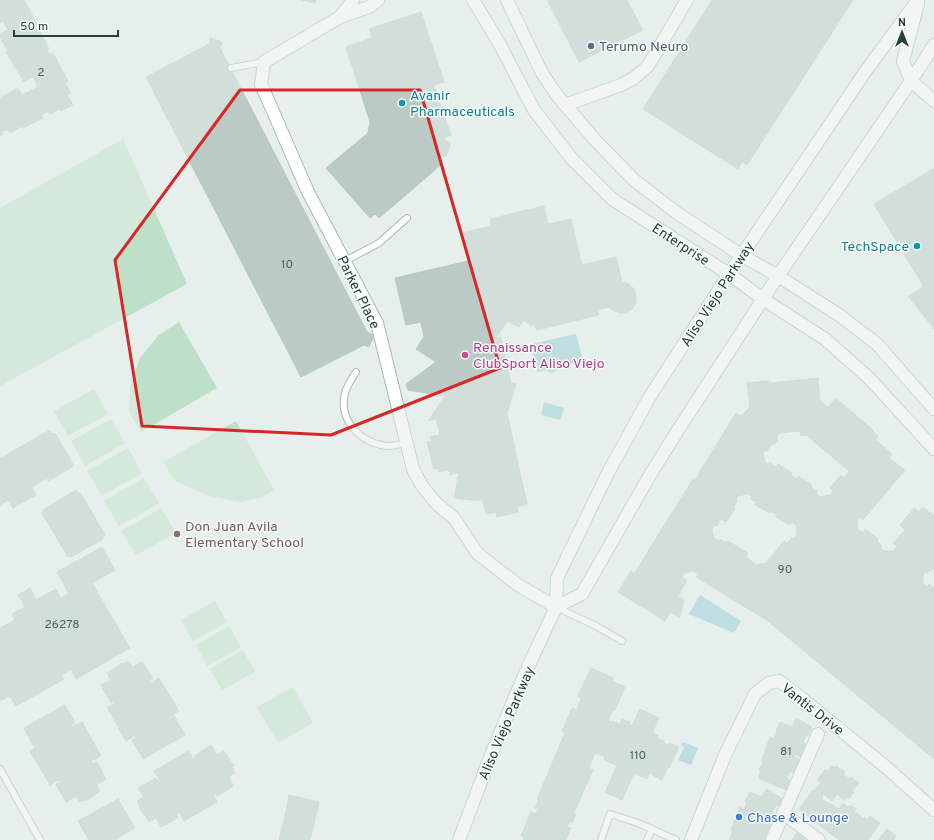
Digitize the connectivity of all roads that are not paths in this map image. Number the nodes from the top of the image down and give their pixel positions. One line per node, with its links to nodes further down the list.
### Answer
1 (352, 0): 7 (main road)
2 (378, 0): 7 (main road)
3 (473, 0): 17 (main road, Enterprise)
4 (507, 0): 13 (main road, Enterprise)
5 (687, 0): 13 (main road)
6 (918, 0): 11 (main road); 15 (main road, Aliso Viejo Parkway)
7 (340, 17): 9 (main road)
8 (934, 45): 11 (main road)
9 (264, 62): 10 (lane); 16 (main road, Parker Place)
10 (231, 68)
11 (911, 82): 12 (main road); 18 (main road)
12 (934, 101)
13 (565, 105): 15 (main road, Enterprise)
14 (407, 218): 16 (lane)
15 (741, 255): 17 (main road, Aliso Viejo Parkway); 18 (main road, Enterprise)
16 (345, 261): 22 (main road, Parker Place)
17 (729, 274): 19 (main road, Enterprise); 24 (main road, Aliso Viejo Parkway)
18 (778, 276): 19 (main road); 21 (main road, Enterprise)
19 (763, 299): 23 (main road, Enterprise); 24 (main road)
20 (356, 372): 22 (lane)
21 (934, 409)
22 (407, 443): 24 (main road, Parker Place)
23 (934, 449)
24 (556, 607): 25 (lane); 32 (main road, Aliso Viejo Parkway)
25 (622, 640)
26 (818, 734): 29 (main road)
27 (0, 769): 31 (lane)
28 (934, 810): 36 (main road, Vantis Drive)
29 (783, 813): 37 (main road); 38 (main road)
30 (652, 829): 33 (lane); 34 (lane); 35 (lane)
31 (40, 840)
32 (459, 840)
33 (601, 840)
34 (647, 840)
35 (676, 840)
36 (691, 840)
37 (772, 840)
38 (819, 840)

